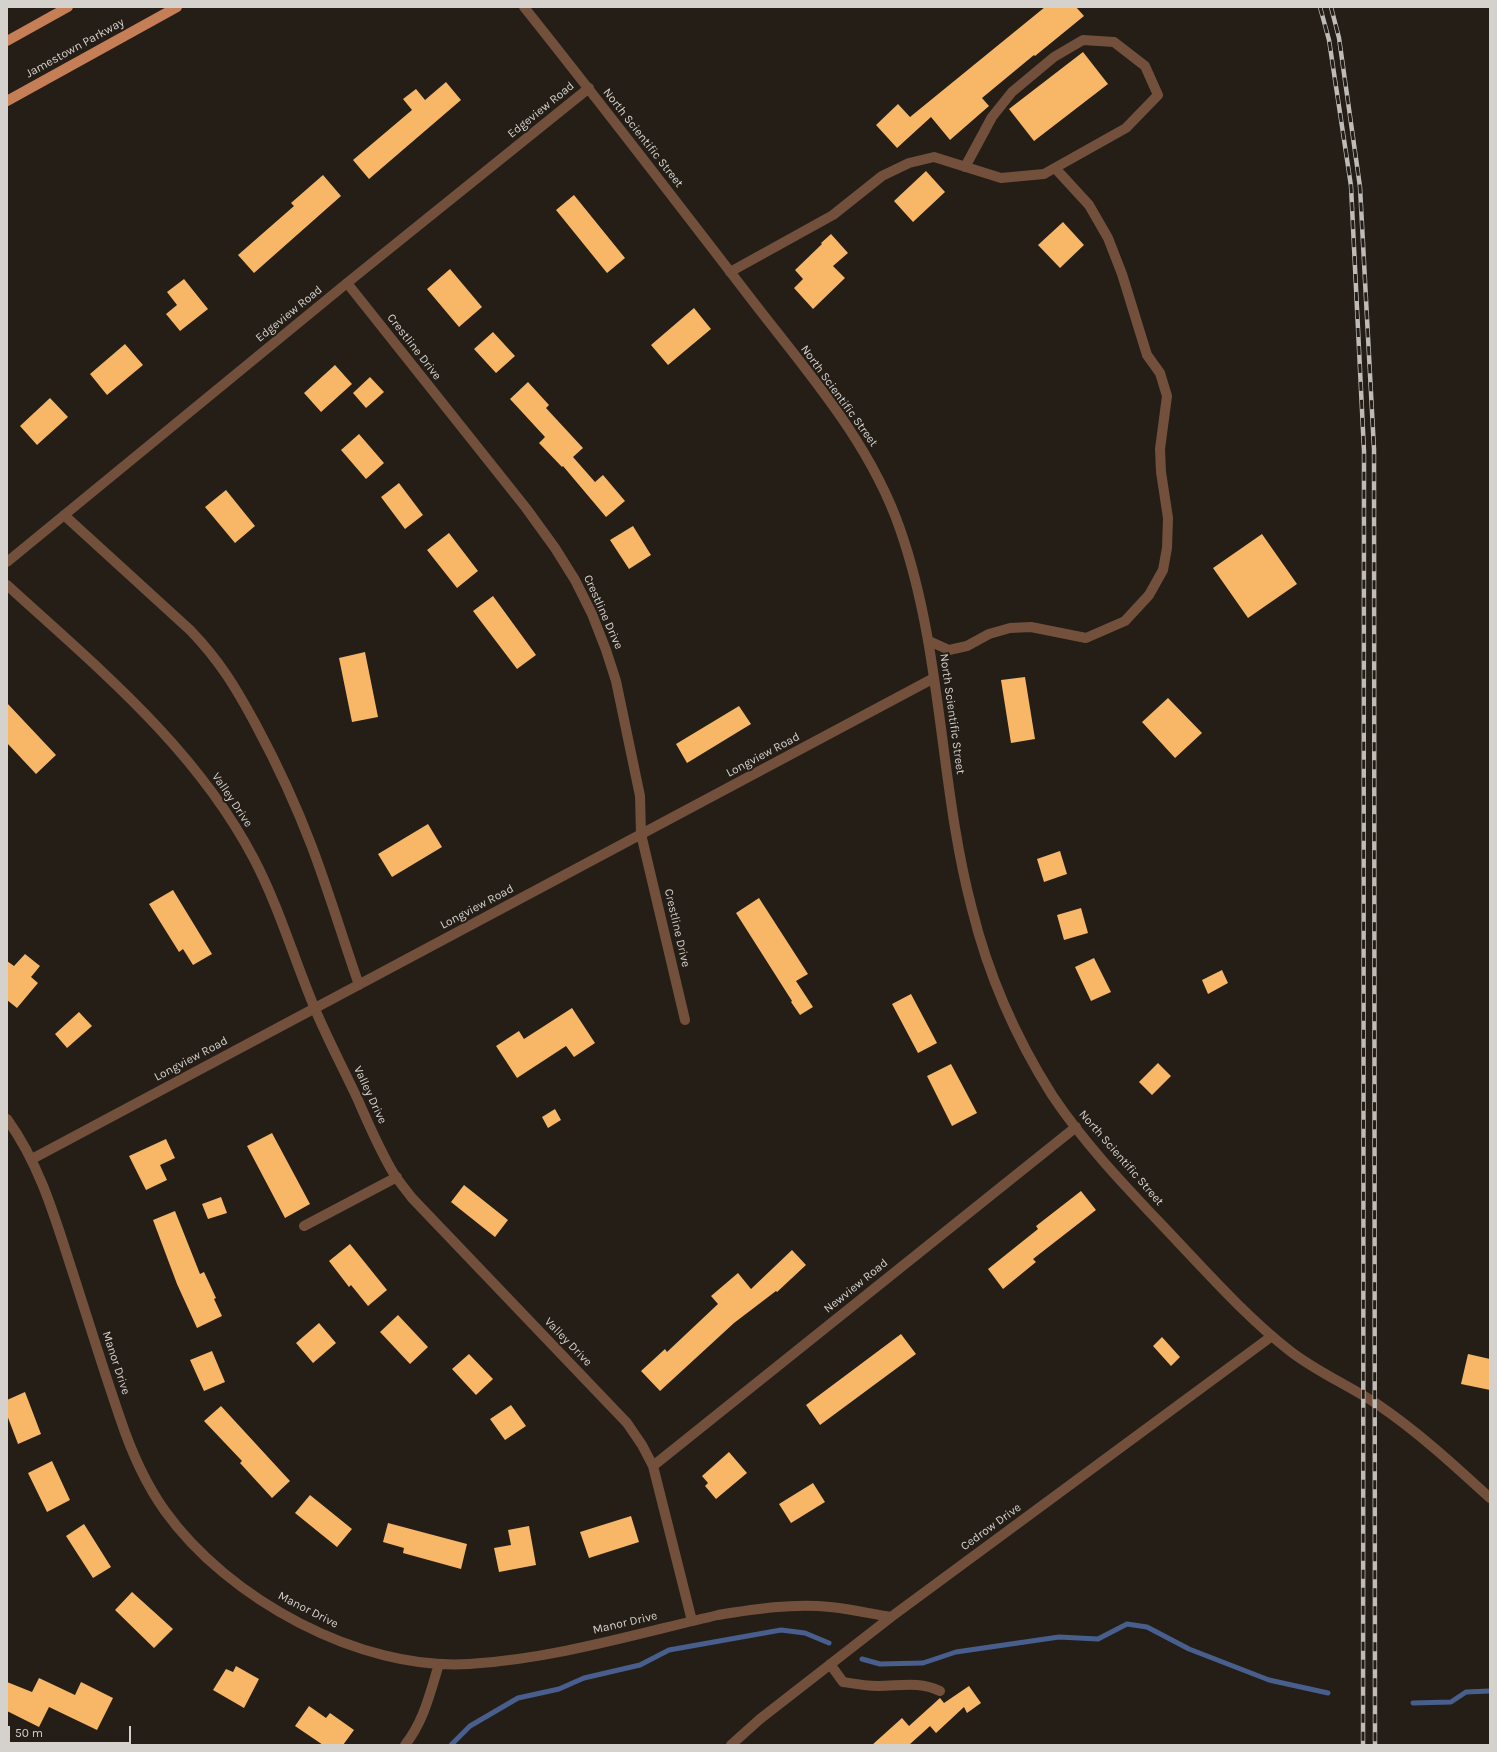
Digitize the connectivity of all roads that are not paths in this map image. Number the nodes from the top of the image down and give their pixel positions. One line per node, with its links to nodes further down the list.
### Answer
1 (68, 7): 4 (main road)
2 (177, 7): 6 (main road, Jamestown Parkway)
3 (524, 7): 5 (street, North Scientific Street)
4 (7, 41)
5 (588, 88): 9 (street, North Scientific Street); 10 (street, Edgeview Road)
6 (7, 101)
7 (965, 167): 8 (street); 8 (street); 9 (street)
8 (1056, 168): 14 (street)
9 (730, 272): 14 (street, North Scientific Street)
10 (347, 283): 11 (street, Edgeview Road); 16 (street, Crestline Drive)
11 (64, 515): 12 (street, Edgeview Road); 17 (street)
12 (7, 562)
13 (7, 585): 18 (street, Valley Drive)
14 (929, 641): 15 (street, North Scientific Street)
15 (934, 678): 16 (street, Longview Road); 21 (street, North Scientific Street)
16 (641, 834): 17 (street, Longview Road); 19 (street, Crestline Drive)
17 (359, 985): 18 (street, Longview Road)
18 (315, 1008): 22 (street, Longview Road); 23 (street, Valley Drive)
19 (685, 1020)
20 (7, 1119): 22 (street, Manor Drive)
21 (1076, 1127): 25 (street, North Scientific Street); 26 (street, Newview Road)
22 (32, 1158): 30 (street, Manor Drive)
23 (397, 1177): 24 (street); 26 (street, Valley Drive)
24 (304, 1226)
25 (1272, 1336): 27 (street, North Scientific Street); 28 (street, Cedrow Drive)
26 (653, 1466): 29 (street, Valley Drive)
27 (1490, 1498)
28 (891, 1617): 29 (street, Manor Drive); 31 (street, Cedrow Drive)
29 (692, 1621): 30 (street, Manor Drive)
30 (439, 1664): 33 (street)
31 (830, 1664): 32 (street); 34 (street, Cedrow Drive)
32 (940, 1691)
33 (405, 1745)
34 (731, 1745)

